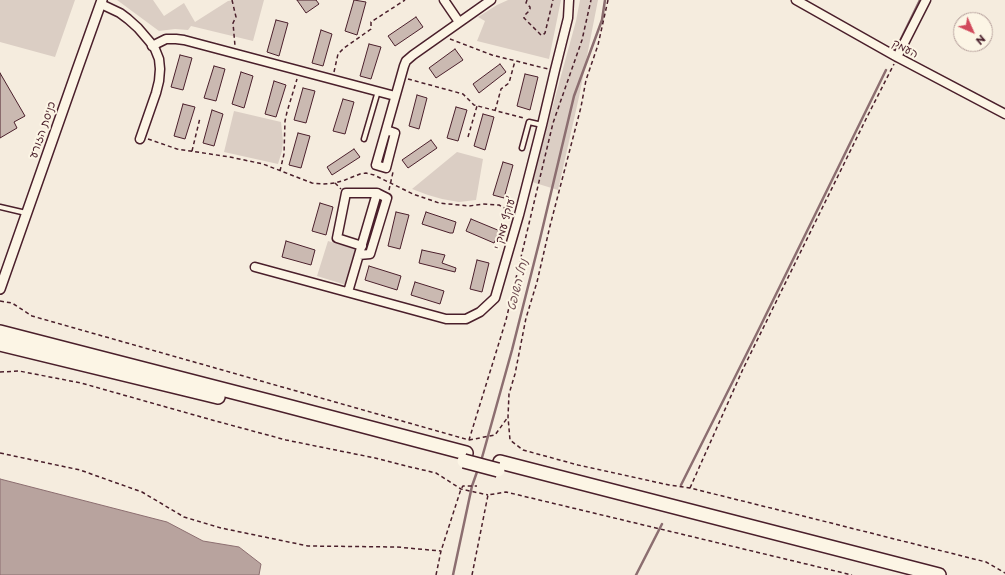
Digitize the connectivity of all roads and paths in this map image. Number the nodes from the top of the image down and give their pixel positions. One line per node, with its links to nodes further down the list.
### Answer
1 (232, 0): 15 (path)
2 (405, 0): 21 (path)
3 (444, 0): 12 (street)
4 (491, 0): 12 (street)
5 (527, 0): 6 (path)
6 (553, 0)
7 (569, 0): 18 (street, עוקף עמק י’)
8 (608, 0): 52 (path)
9 (796, 0): 16 (street, העמק)
10 (926, 0): 16 (street)
11 (101, 2): 14 (street); 38 (street, כניסת הזורע)
12 (459, 22): 13 (street)
13 (441, 35): 17 (path); 20 (street)
14 (152, 46): 15 (street); 30 (street)
15 (236, 54): 19 (street)
16 (897, 57): 26 (street, העמק); 58 (path)
17 (515, 61): 18 (path); 25 (path)
18 (555, 70): 28 (street, עוקף עמק י’)
19 (300, 71): 21 (street); 35 (path)
20 (401, 77): 23 (street); 24 (path)
21 (333, 79): 22 (street)
22 (378, 91): 23 (street); 32 (lane)
23 (395, 96): 29 (street)
24 (477, 106): 25 (path); 31 (path)
25 (495, 111): 28 (path)
26 (1005, 114)
27 (200, 118): 34 (path)
28 (543, 124): 33 (lane); 39 (street, עוקף עמק י’)
29 (386, 130)
30 (140, 137): 34 (path)
31 (468, 137)
32 (364, 139)
33 (522, 148)
34 (192, 151): 35 (path)
35 (280, 171): 39 (path)
36 (377, 193): 40 (street); 40 (street); 41 (street)
37 (0, 207): 38 (lane)
38 (27, 213): 43 (street, כניסת הזורע)
39 (519, 215): 46 (street, עוקף עמק י’)
40 (362, 246): 41 (street)
41 (359, 255): 46 (street)
42 (256, 267): 46 (street, עוקף עמק י’)
43 (7, 269): 44 (street, כניסת הזורע); 45 (street, כניסת הזורע)
44 (0, 282)
45 (0, 289)
46 (348, 292)
47 (0, 322): 49 (highway)
48 (0, 332): 49 (highway)
49 (17, 337): 55 (highway)
50 (0, 344): 55 (highway)
51 (0, 372): 59 (path)
52 (508, 417): 53 (path); 58 (path)
53 (469, 440)
54 (0, 452): 61 (path)
55 (465, 457): 56 (highway)
56 (499, 466): 66 (highway); 67 (highway)
57 (477, 486): 59 (path)
58 (690, 488): 62 (path)
59 (461, 489): 60 (path); 61 (path)
60 (488, 495): 64 (path); 65 (path)
61 (441, 551): 63 (path)
62 (1005, 573)
63 (436, 575)
64 (472, 575)
65 (852, 575)
66 (907, 575)
67 (939, 575)

